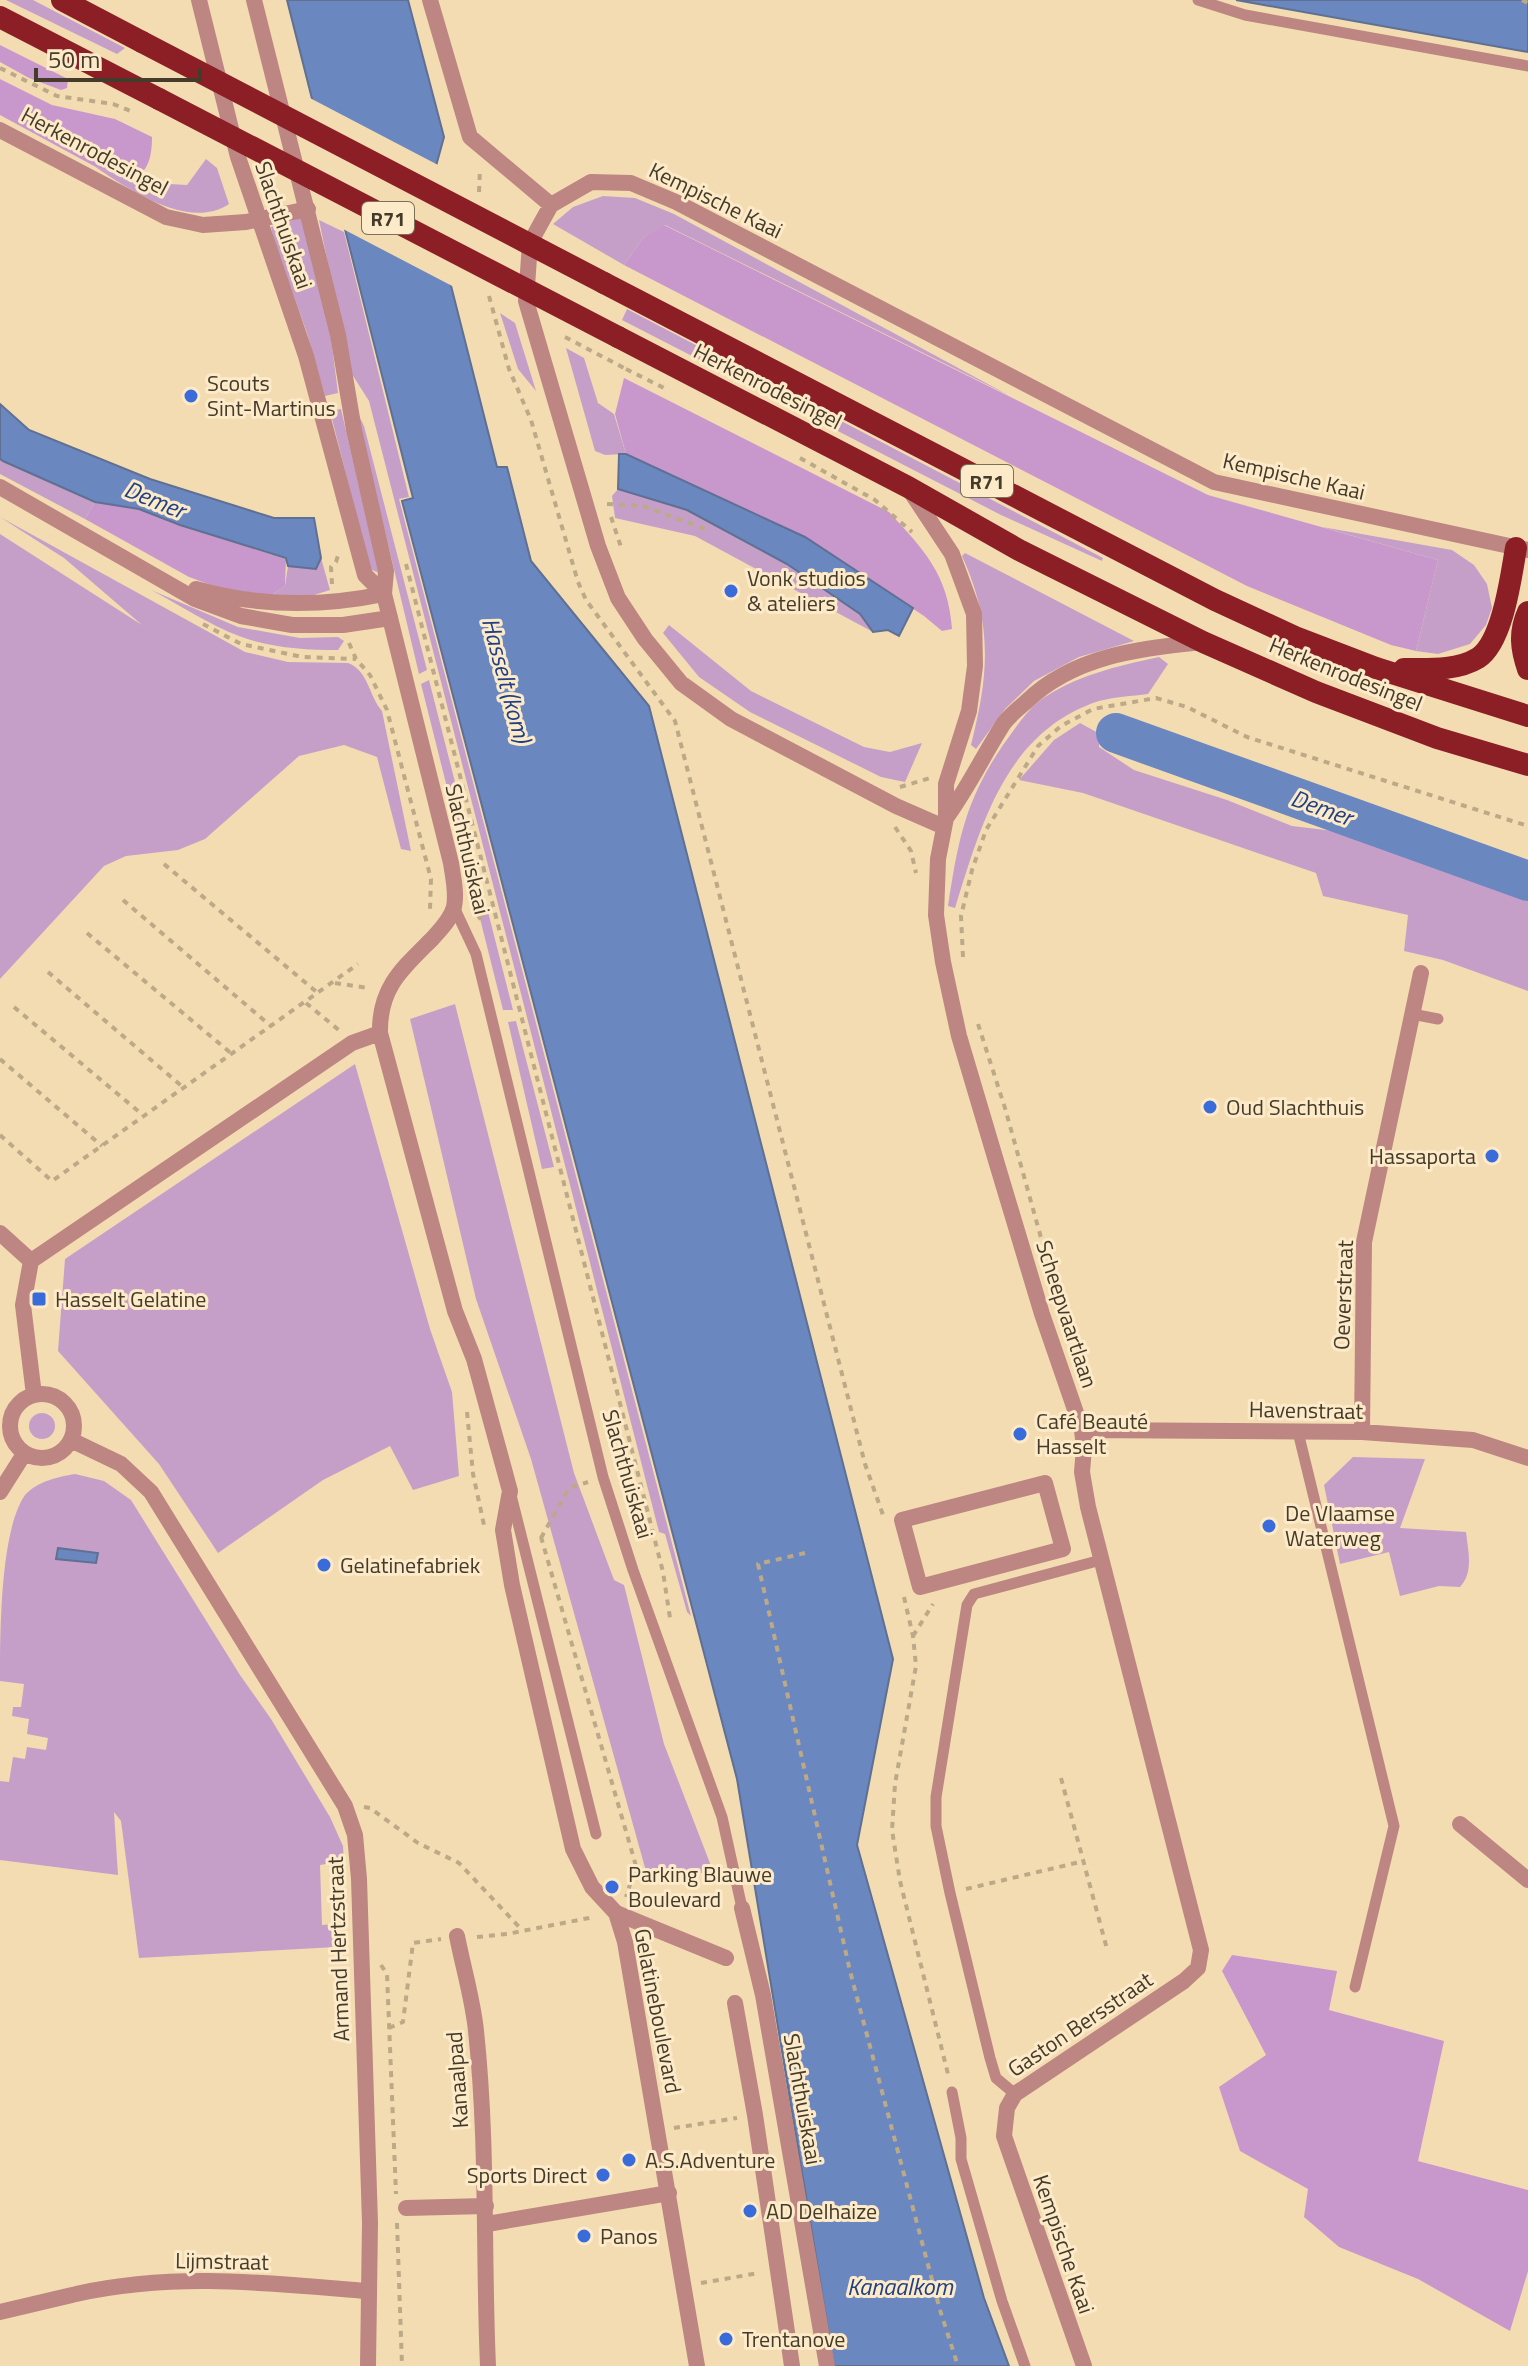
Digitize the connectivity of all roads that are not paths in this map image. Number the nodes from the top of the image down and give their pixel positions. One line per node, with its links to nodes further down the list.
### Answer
1 (62, 0): 6 (highway, Herkenrodesingel / R71)
2 (199, 0): 12 (street, Slachthuiskaai)
3 (254, 0): 11 (street, Slachthuiskaai)
4 (430, 0): 10 (street)
5 (1198, 0): 8 (lane)
6 (83, 8): 21 (highway, Herkenrodesingel / R71, bridge)
7 (0, 17): 14 (highway, Herkenrodesingel / R71, bridge)
8 (1528, 66)
9 (0, 130): 12 (street, Herkenrodesingel)
10 (551, 205): 15 (street, Kempische Kaai); 25 (street)
11 (308, 209): 12 (street, Herkenrodesingel); 17 (street, Slachthuiskaai)
12 (259, 219): 17 (street, Slachthuiskaai)
13 (0, 487): 16 (street)
14 (908, 487): 20 (highway, Herkenrodesingel / R71); 25 (street)
15 (1522, 549): 21 (highway)
16 (165, 581): 17 (street); 19 (street)
17 (384, 594): 19 (street, Slachthuiskaai)
18 (1528, 612): 22 (highway)
19 (390, 618): 26 (street, Slachthuiskaai)
20 (1203, 642): 24 (highway, Herkenrodesingel / R71); 25 (street)
21 (1376, 668): 23 (highway, Herkenrodesingel / R71)
22 (1528, 669)
23 (1528, 716)
24 (1528, 765)
25 (945, 822): 34 (street, Scheepvaartlaan)
26 (454, 907): 30 (street); 47 (lane, Slachthuiskaai)
27 (1421, 973): 28 (street, Oeverstraat)
28 (1412, 1014): 29 (lane); 36 (street, Oeverstraat)
29 (1438, 1019)
30 (380, 1033): 32 (street); 40 (street)
31 (0, 1233): 32 (street)
32 (31, 1261): 33 (street)
33 (34, 1395): 37 (street); 38 (street)
34 (1082, 1430): 35 (street, Havenstraat); 42 (street, Scheepvaartlaan)
35 (1298, 1432): 36 (street, Havenstraat); 52 (lane)
36 (1362, 1432): 39 (street, Havenstraat)
37 (71, 1440): 38 (street); 60 (street, Armand Hertzstraat)
38 (24, 1454): 41 (street)
39 (1528, 1458)
40 (510, 1491): 45 (lane); 48 (street, Gelatineboulevard)
41 (0, 1492)
42 (1101, 1560): 51 (street, Scheepvaartlaan); 55 (lane)
43 (947, 1580): 43 (street)
44 (1460, 1824): 46 (street)
45 (596, 1834)
46 (1528, 1880)
47 (742, 1908): 66 (street, Slachthuiskaai)
48 (616, 1913): 50 (street); 57 (street, Gelatineboulevard)
49 (457, 1936): 59 (street, Kanaalpad)
50 (726, 1958)
51 (1200, 1961): 55 (street, Gaston Bersstraat)
52 (1355, 1987)
53 (735, 2003): 65 (street)
54 (952, 2092): 67 (lane)
55 (1015, 2094): 56 (street, Gaston Bersstraat)
56 (1004, 2136): 68 (street, Kempische Kaai)
57 (669, 2193): 59 (street); 64 (street, Gelatineboulevard)
58 (406, 2208): 59 (street)
59 (487, 2215): 63 (street, Kanaalpad)
60 (367, 2291): 61 (street, Lijmstraat); 62 (street, Armand Hertzstraat)
61 (0, 2312)
62 (368, 2366)
63 (488, 2366)
64 (697, 2366)
65 (792, 2366)
66 (827, 2366)
67 (1025, 2366)
68 (1084, 2366)

